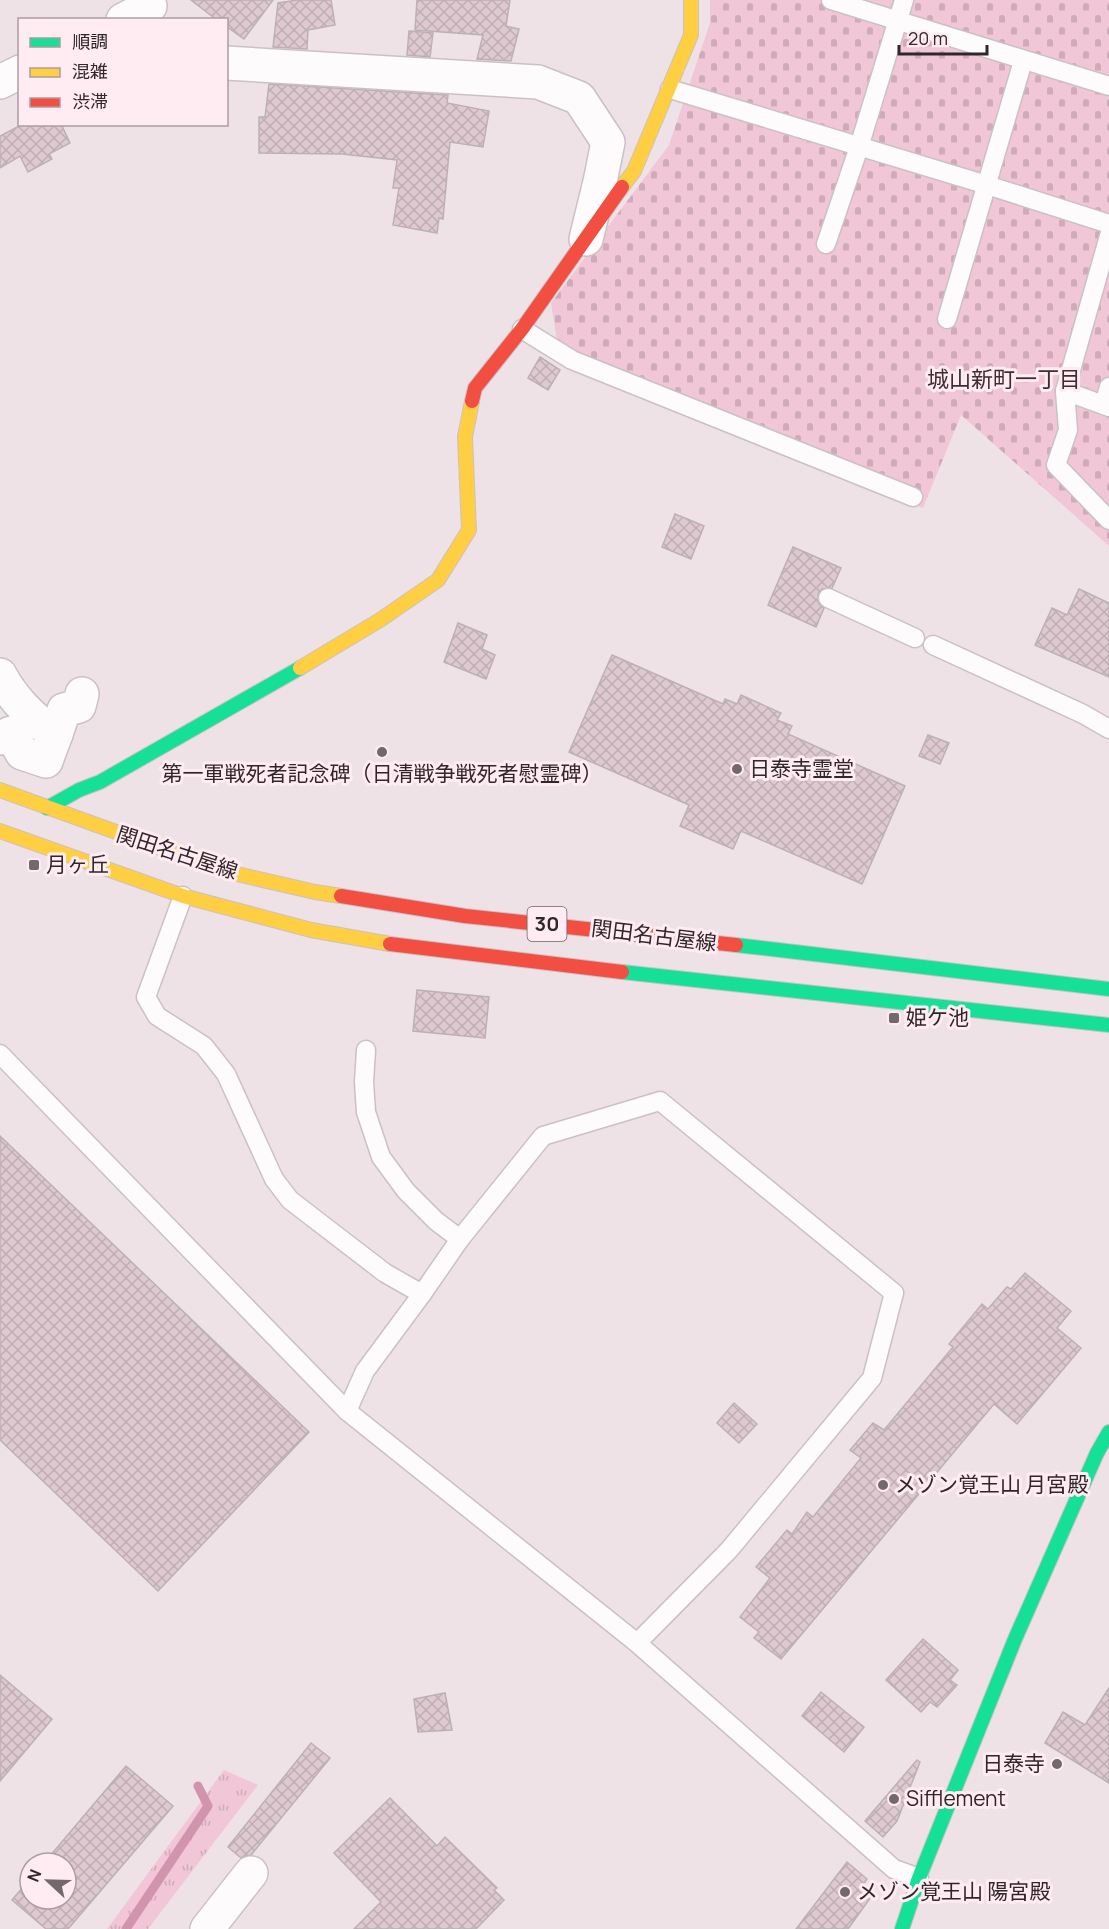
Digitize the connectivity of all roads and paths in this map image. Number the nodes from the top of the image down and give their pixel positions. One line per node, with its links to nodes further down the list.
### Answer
1 (691, 0): 10 (main road)
2 (831, 0): 4 (lane)
3 (904, 0): 4 (lane)
4 (898, 20): 5 (lane); 11 (lane)
5 (1023, 61): 9 (lane); 12 (lane)
6 (228, 63): 15 (street)
7 (18, 73): 8 (street)
8 (0, 82)
9 (1109, 86)
10 (670, 89): 11 (lane); 15 (main road)
11 (859, 147): 12 (lane); 16 (lane)
12 (987, 184): 13 (lane); 17 (lane)
13 (1109, 224)
14 (1109, 236): 19 (lane)
15 (585, 241): 18 (main road)
16 (826, 244)
17 (947, 319)
18 (522, 329): 21 (lane); 32 (main road)
19 (1065, 391): 20 (lane); 22 (lane)
20 (1107, 400)
21 (913, 497)
22 (1109, 520)
23 (828, 598): 24 (lane)
24 (915, 638)
25 (933, 645): 28 (lane)
26 (0, 675): 29 (street)
27 (82, 694): 29 (street)
28 (1109, 729)
29 (56, 734): 30 (street)
30 (0, 738)
31 (0, 790): 32 (main road, 関田名古屋線 / 30)
32 (47, 808): 35 (main road, 関田名古屋線 / 30)
33 (0, 831): 34 (main road, 関田名古屋線 / 30)
34 (183, 896): 36 (main road, 関田名古屋線 / 30); 40 (lane)
35 (1109, 989)
36 (1109, 1025)
37 (366, 1050): 39 (lane)
38 (0, 1054): 41 (lane)
39 (460, 1239): 40 (lane); 43 (lane)
40 (422, 1294): 41 (lane)
41 (347, 1411): 43 (lane)
42 (1109, 1432): 45 (main road)
43 (637, 1643): 45 (lane)
44 (251, 1872): 46 (street)
45 (919, 1878): 47 (main road)
46 (207, 1929)
47 (902, 1929)

